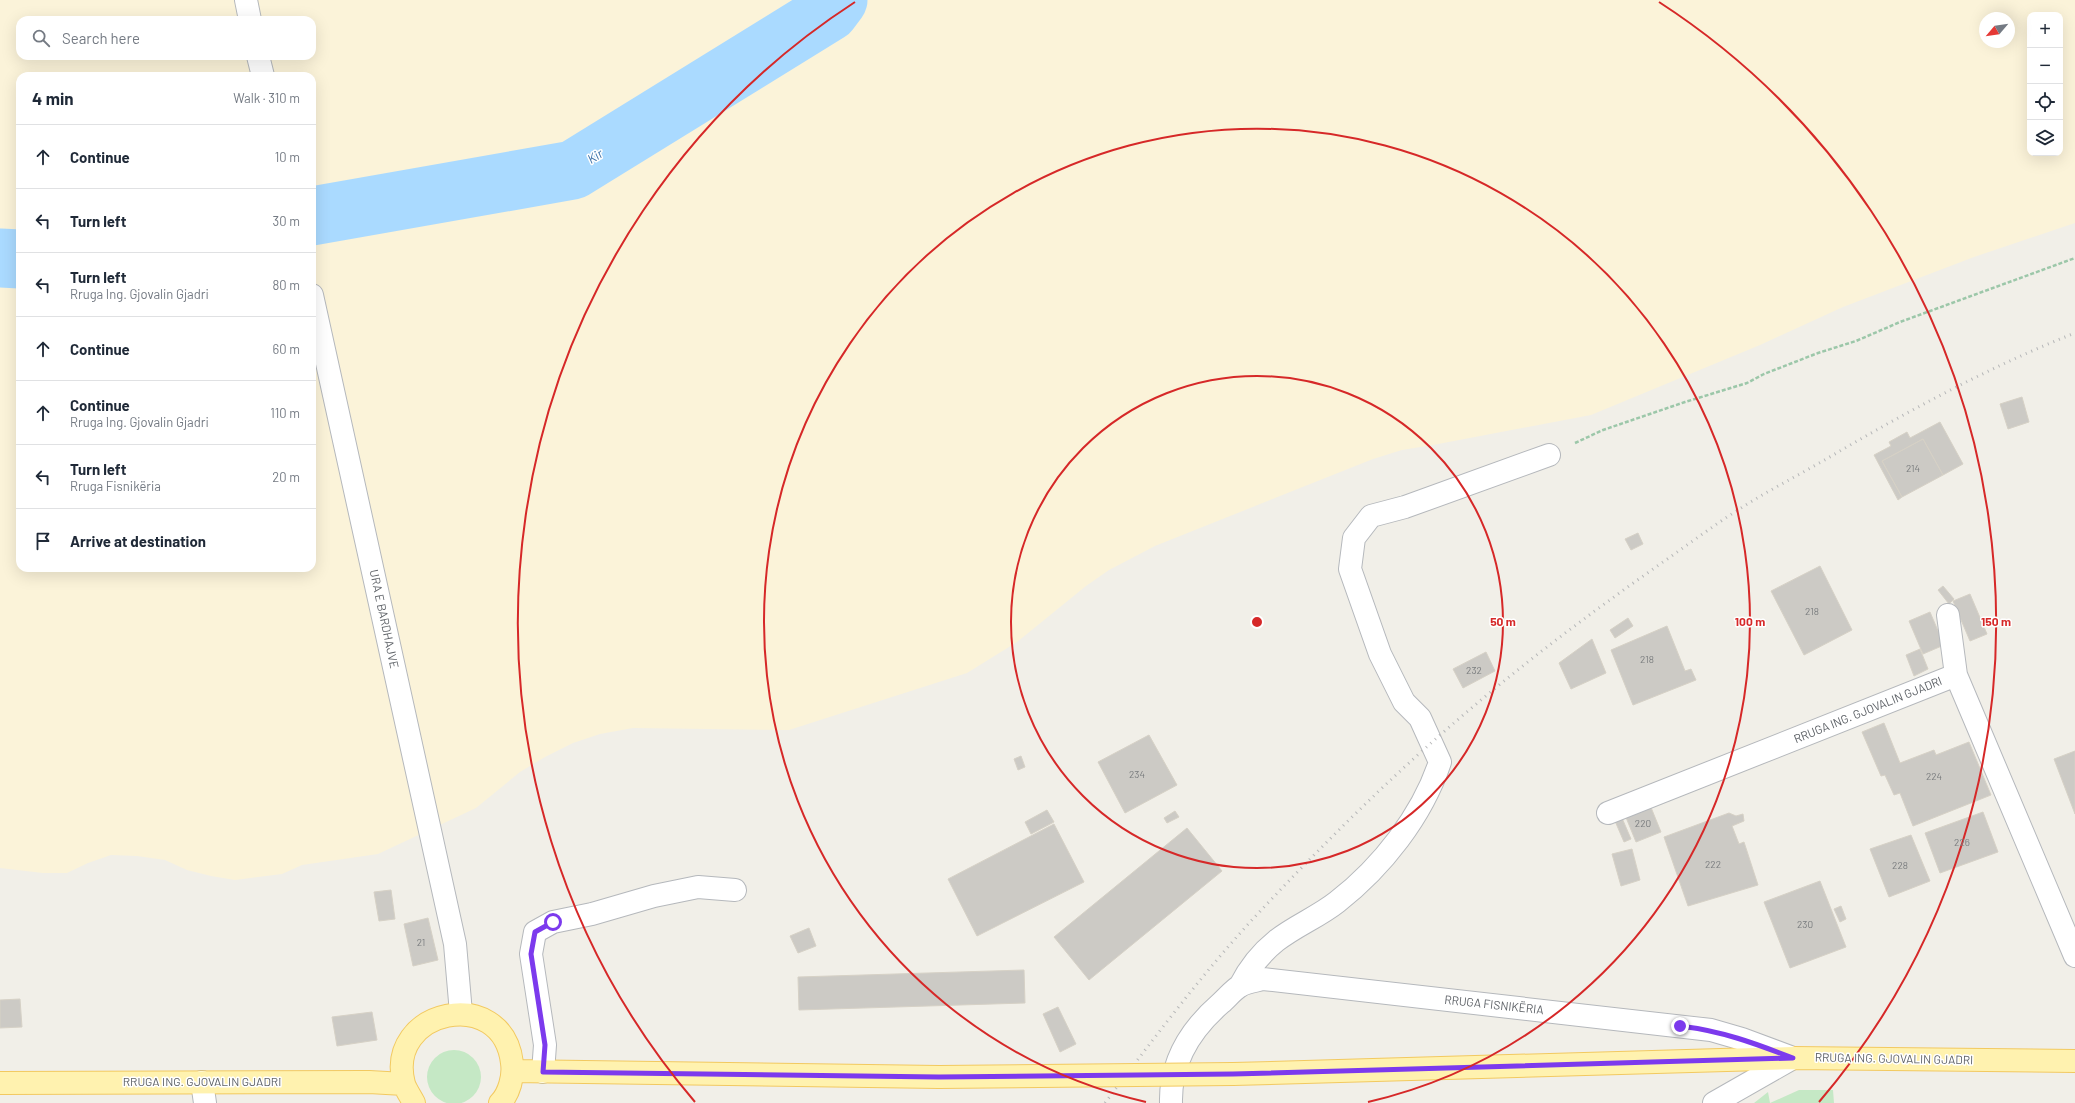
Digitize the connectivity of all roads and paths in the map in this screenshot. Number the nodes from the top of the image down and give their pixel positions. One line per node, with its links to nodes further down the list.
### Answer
1 (246, 0): 2 (street)
2 (249, 16)
3 (259, 60): 4 (street)
4 (262, 72)
5 (2075, 258): 7 (path)
6 (316, 313): 14 (street, URA E BARDHAJVE)
7 (1549, 455): 13 (street)
8 (1948, 615): 9 (street)
9 (1956, 675): 10 (street, RRUGA ING. GJOVALIN GJADRI); 12 (street, RRUGA ING. GJOVALIN GJADRI)
10 (1608, 813)
11 (735, 890): 18 (street)
12 (2075, 956)
13 (1240, 986): 15 (street, RRUGA FISNIKËRIA); 24 (street, RRUGA FISNIKËRIA)
14 (461, 1013): 17 (main road); 21 (main road)
15 (1793, 1058): 16 (main road, RRUGA ING. GJOVALIN GJADRI); 18 (main road, RRUGA ING. GJOVALIN GJADRI, bridge); 25 (street)
16 (2075, 1061)
17 (513, 1071): 18 (main road); 23 (main road)
18 (543, 1072)
19 (202, 1082): 20 (main road, RRUGA ING. GJOVALIN GJADRI); 21 (main road, RRUGA ING. GJOVALIN GJADRI); 22 (street)
20 (0, 1083)
21 (409, 1094)
22 (205, 1103)
23 (500, 1103)
24 (1172, 1103)
25 (1714, 1103)

